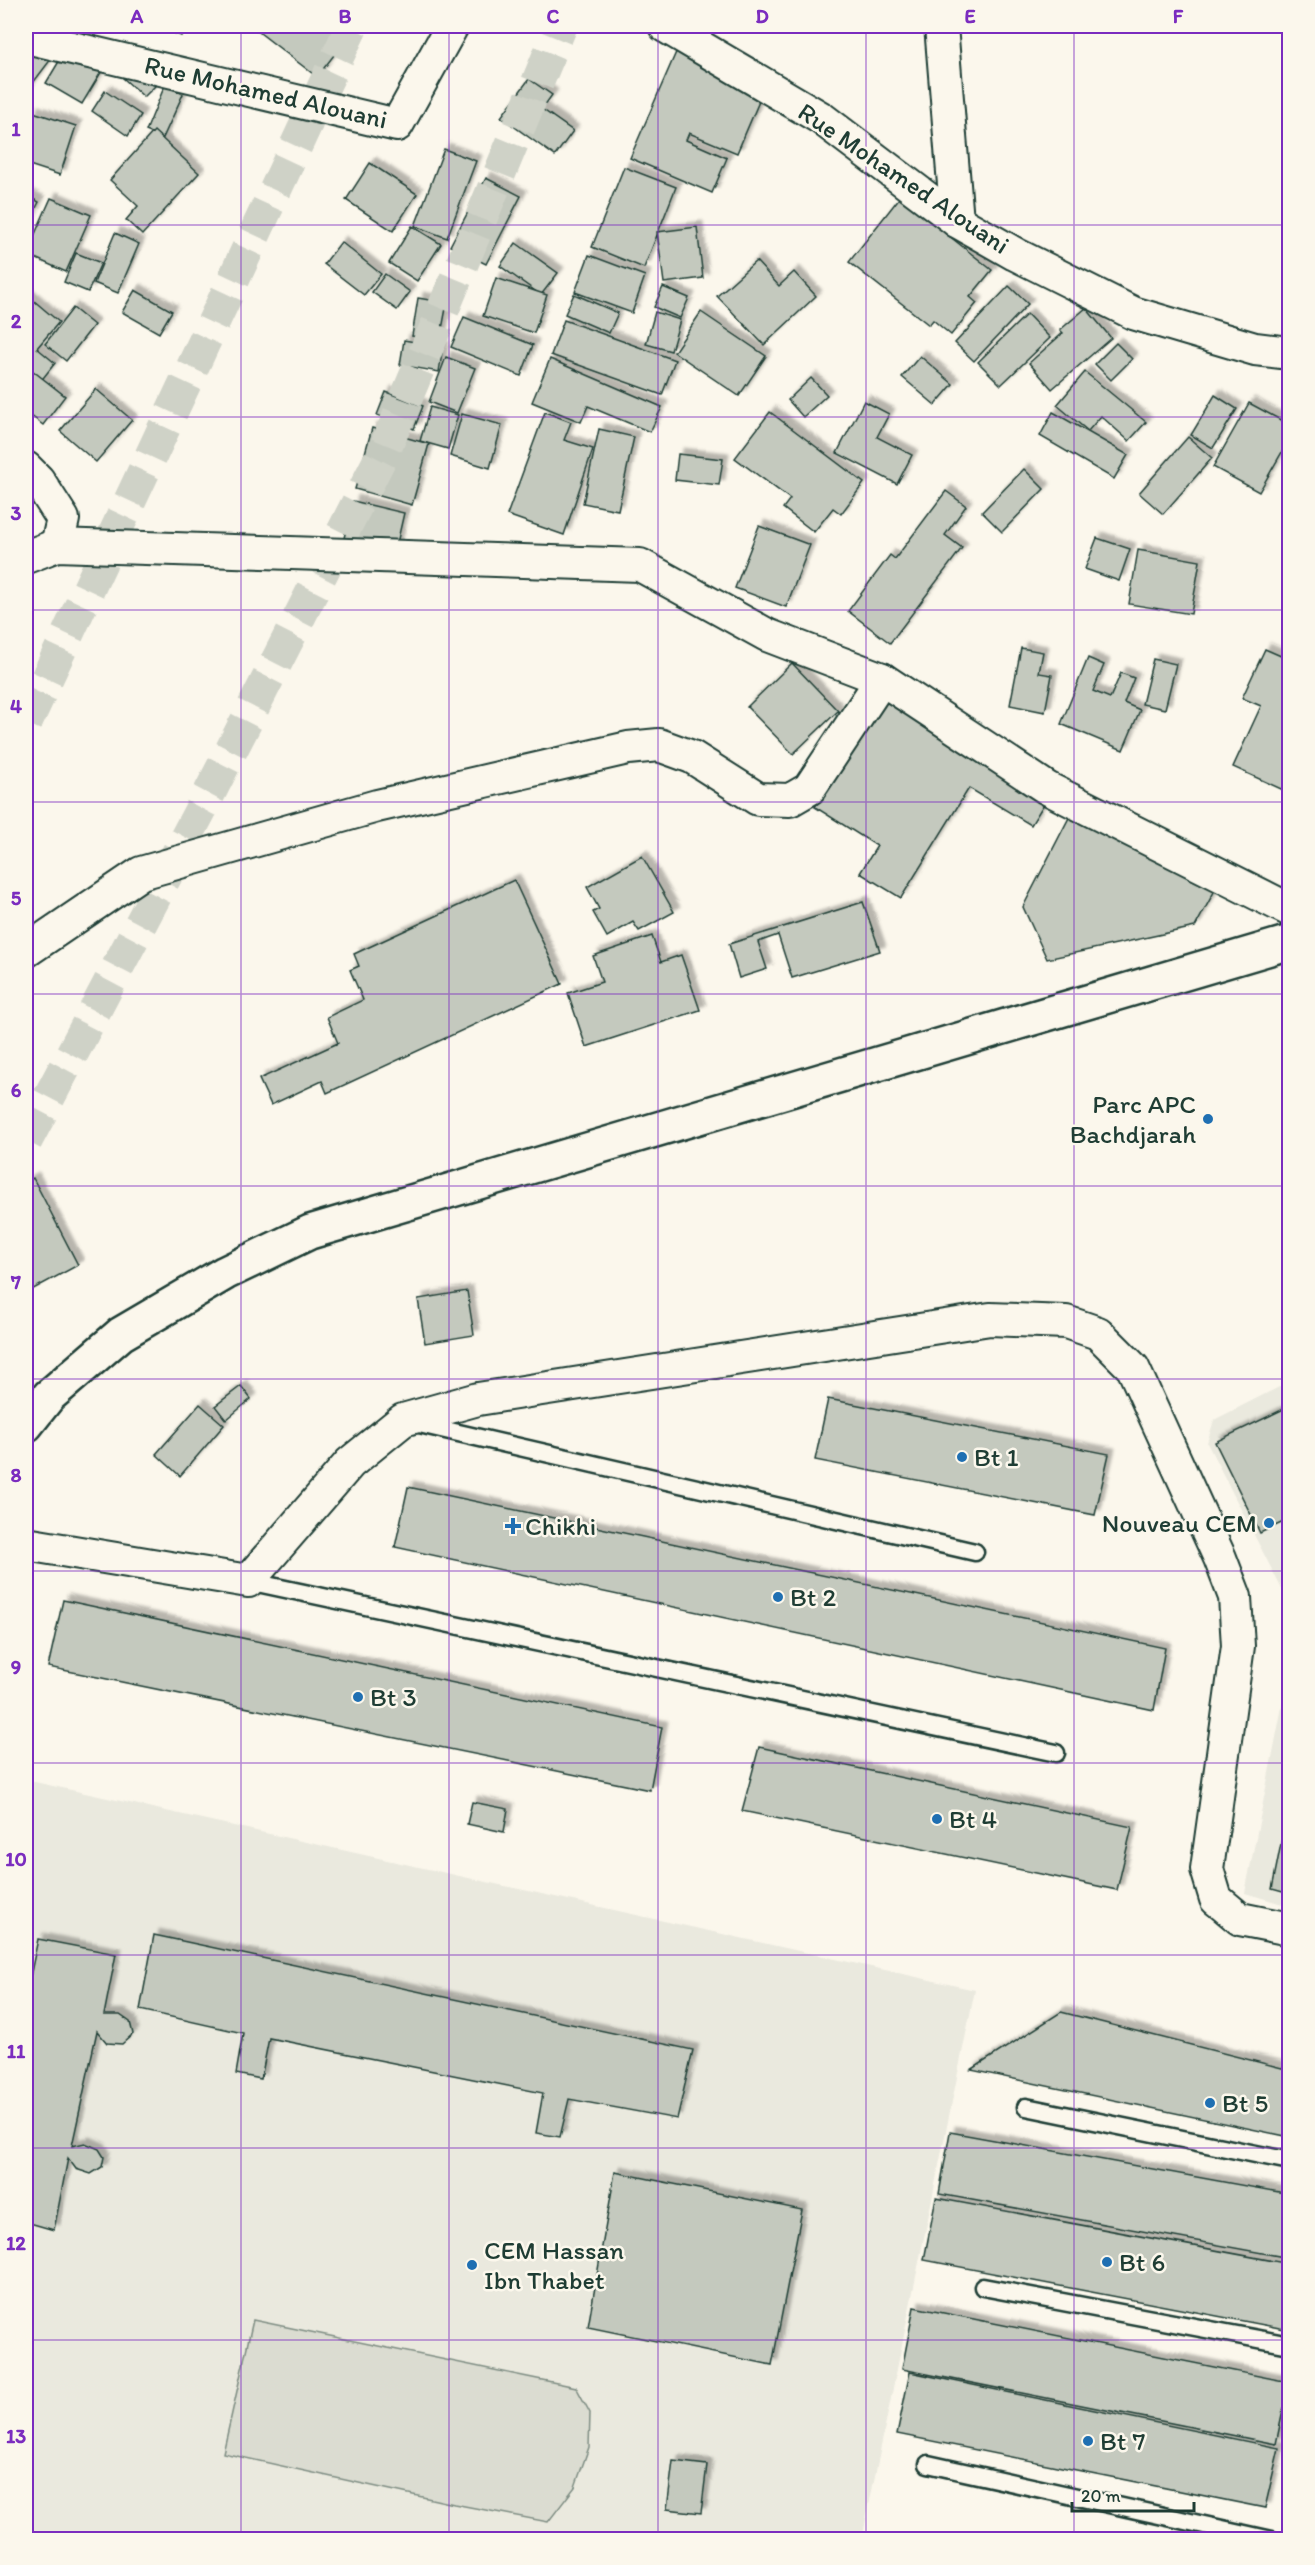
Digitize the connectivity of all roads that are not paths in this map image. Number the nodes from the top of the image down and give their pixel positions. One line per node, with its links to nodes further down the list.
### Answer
1 (452, 26): 4 (street, Rue Mohamed Alouani)
2 (665, 26): 5 (street, Rue Mohamed Alouani)
3 (941, 26): 5 (street)
4 (26, 37)
5 (957, 221): 6 (street, Rue Mohamed Alouani)
6 (1290, 353)
7 (26, 468): 8 (street)
8 (57, 544): 9 (street); 10 (street)
9 (26, 556)
10 (882, 678): 11 (street); 13 (street)
11 (1290, 910)
12 (1290, 942): 15 (street)
13 (26, 951)
14 (403, 1420): 17 (lane); 18 (street); 20 (street)
15 (26, 1425)
16 (26, 1545): 18 (street)
17 (975, 1552)
18 (248, 1581): 19 (lane)
19 (1056, 1753)
20 (1290, 1929)
21 (1026, 2107): 22 (lane)
22 (1290, 2161)
23 (983, 2287): 24 (lane)
24 (1290, 2345)
25 (928, 2464): 26 (lane)
26 (1272, 2540)

